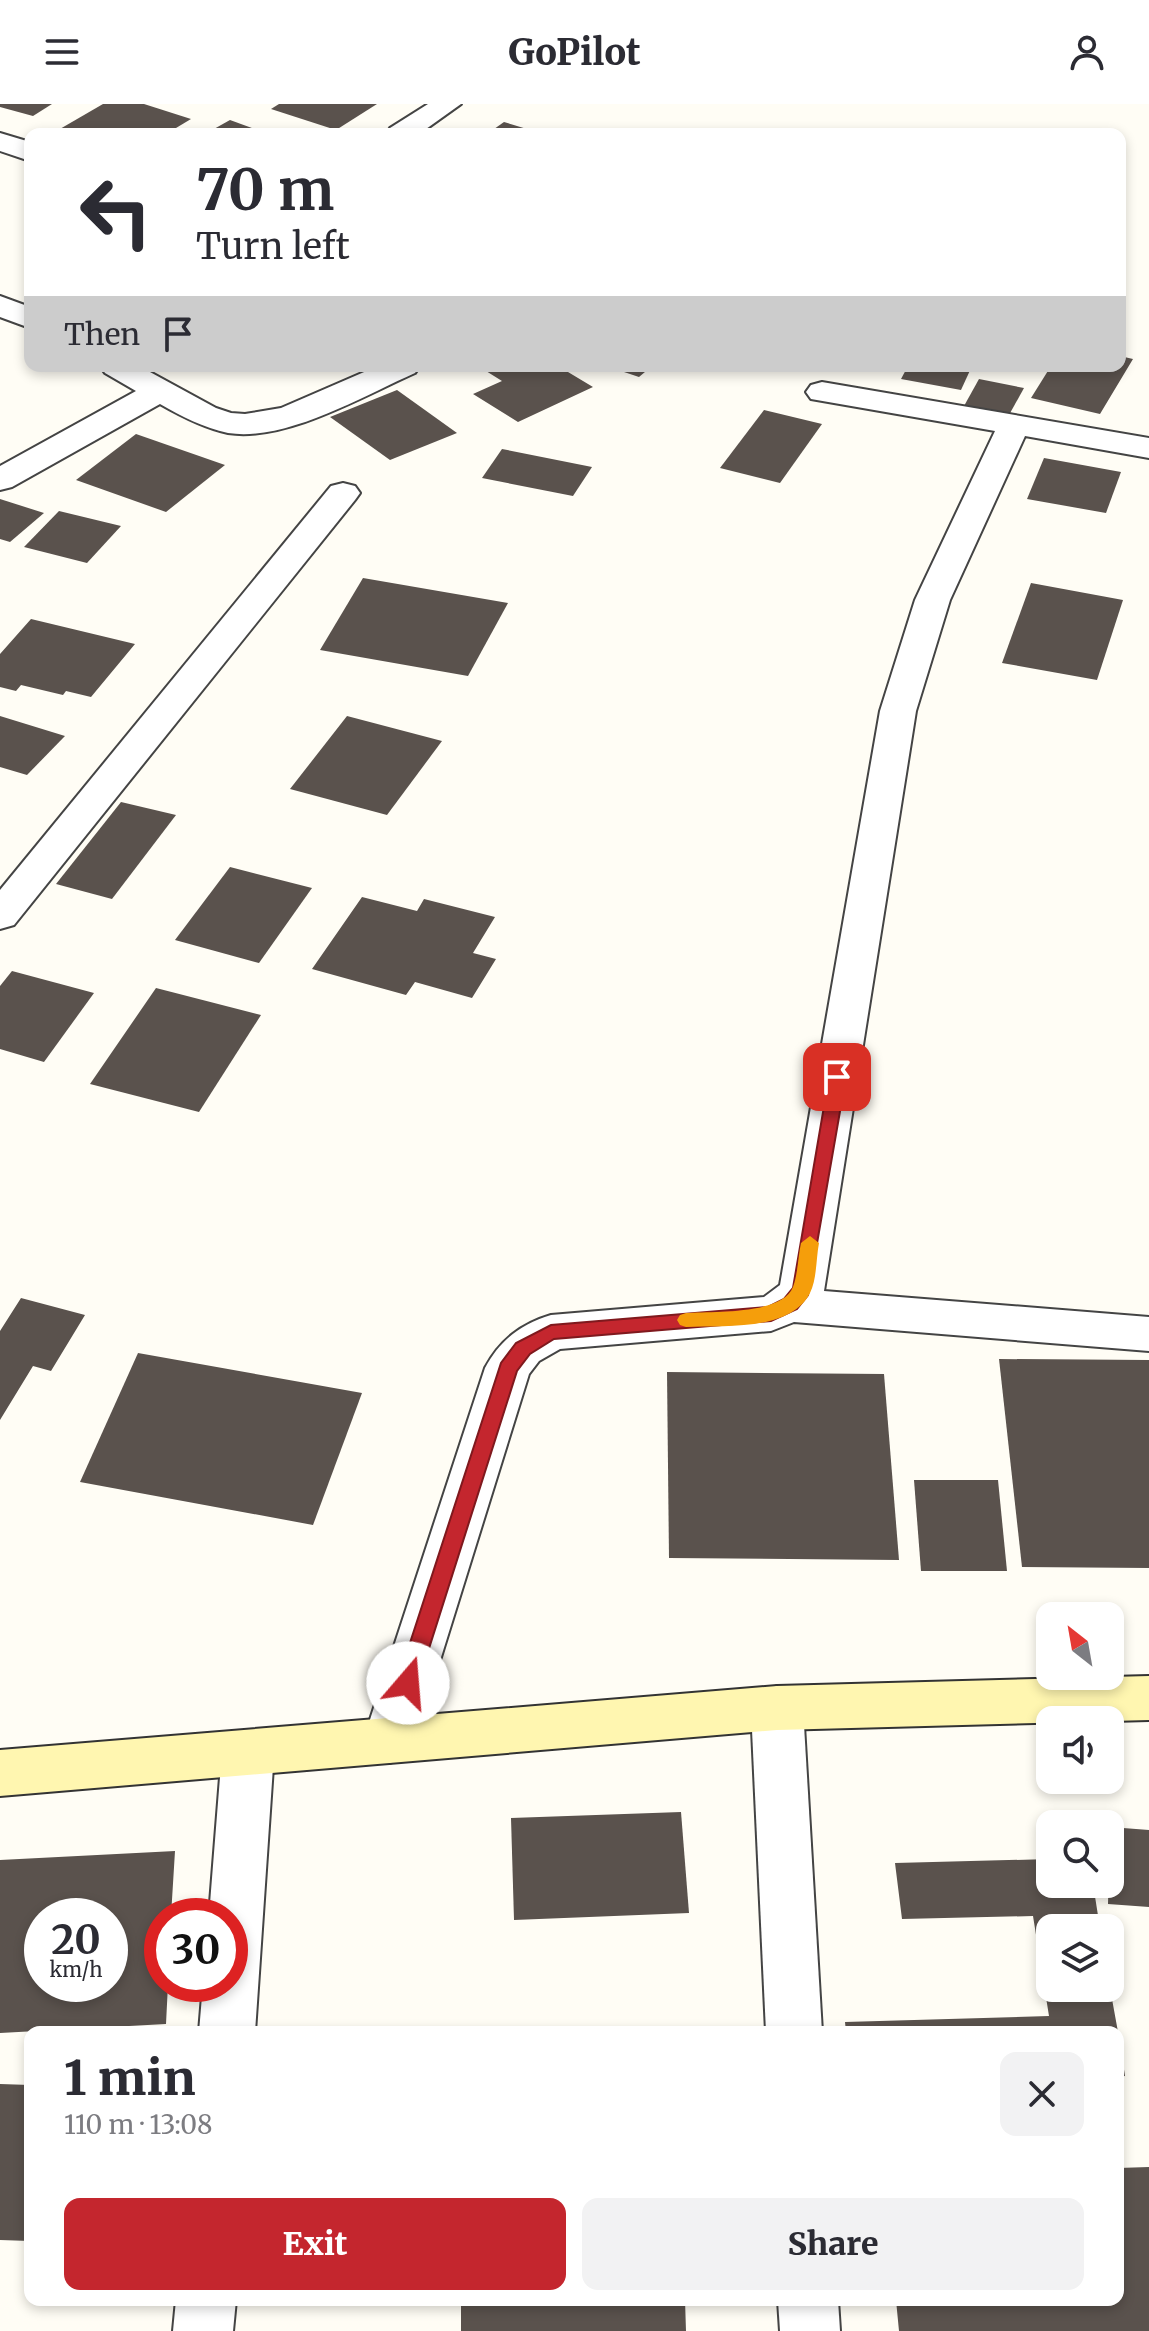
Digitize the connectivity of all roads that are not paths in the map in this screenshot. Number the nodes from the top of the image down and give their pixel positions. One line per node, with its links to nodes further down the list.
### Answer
1 (447, 104): 2 (street)
2 (409, 128)
3 (0, 141): 4 (street)
4 (24, 150)
5 (0, 305): 6 (street)
6 (24, 316)
7 (127, 372): 9 (street)
8 (390, 372): 9 (street)
9 (160, 391): 13 (street)
10 (822, 392): 11 (street)
11 (1015, 424): 12 (street); 16 (street)
12 (1149, 448)
13 (0, 480)
14 (343, 493): 15 (street)
15 (0, 916)
16 (790, 1305): 17 (street); 20 (street)
17 (1149, 1334)
18 (1149, 1698): 19 (street)
19 (777, 1708): 20 (street); 24 (street)
20 (389, 1741): 21 (street)
21 (248, 1752): 22 (street); 23 (street)
22 (0, 1773)
23 (227, 2026)
24 (794, 2026)
25 (205, 2306): 27 (street)
26 (808, 2306): 28 (street)
27 (203, 2331)
28 (810, 2331)

